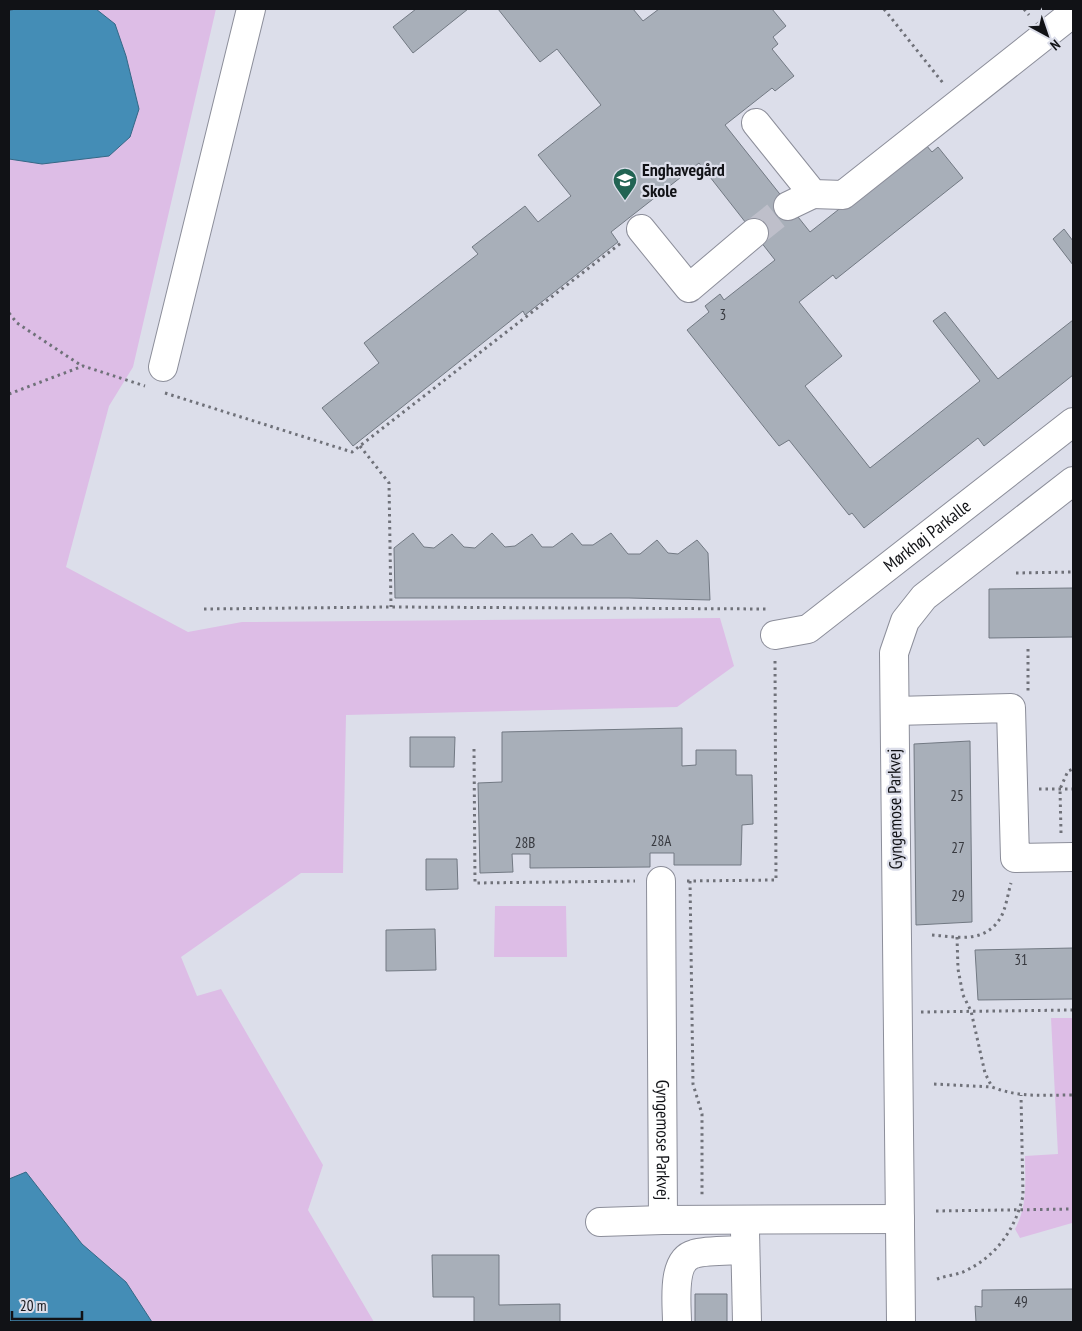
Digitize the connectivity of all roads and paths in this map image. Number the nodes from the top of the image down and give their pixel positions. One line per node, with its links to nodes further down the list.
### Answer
1 (251, 9): 12 (street)
2 (884, 9): 4 (path)
3 (1070, 13): 4 (street)
4 (958, 104): 6 (street)
5 (756, 123): 6 (street)
6 (813, 194): 7 (street)
7 (788, 206)
8 (641, 229): 9 (street); 15 (path)
9 (754, 233)
10 (9, 313): 11 (path)
11 (83, 366): 12 (path); 13 (path)
12 (156, 381): 15 (path)
13 (9, 394)
14 (1073, 422): 21 (street, Mørkhøj Parkalle)
15 (360, 446): 19 (path)
16 (1073, 481): 24 (street, Gyngemose Parkvej)
17 (1073, 572): 18 (path)
18 (1016, 573)
19 (391, 607): 20 (path); 21 (path)
20 (204, 608)
21 (772, 622): 33 (path)
22 (1028, 649): 23 (path)
23 (1011, 708): 24 (street); 29 (street)
24 (894, 711): 46 (street, Gyngemose Parkvej)
25 (474, 749): 32 (path)
26 (1073, 769): 27 (path)
27 (1060, 789): 28 (path); 29 (path); 30 (path)
28 (1073, 789)
29 (1013, 790): 31 (street)
30 (1068, 857): 31 (street)
31 (1015, 858): 35 (path)
32 (661, 881): 33 (path); 47 (street, Gyngemose Parkvej)
33 (690, 881): 48 (path)
34 (932, 935): 35 (path)
35 (957, 937): 37 (path)
36 (1073, 1010): 37 (path)
37 (971, 1011): 38 (path); 40 (path)
38 (933, 1012)
39 (934, 1084): 40 (path)
40 (992, 1087): 41 (path)
41 (1021, 1095): 42 (path); 44 (path)
42 (1073, 1095)
43 (1073, 1209): 44 (path)
44 (1020, 1210): 45 (path); 52 (path)
45 (936, 1212)
46 (900, 1219): 49 (street, Gyngemose Parkvej); 55 (street, Gyngemose Parkvej)
47 (663, 1220): 48 (street, Gyngemose Parkvej); 50 (street, Gyngemose Parkvej)
48 (702, 1220): 49 (street, Gyngemose Parkvej)
49 (745, 1220): 51 (street)
50 (600, 1222)
51 (745, 1250): 53 (street); 54 (street)
52 (937, 1279)
53 (677, 1322)
54 (747, 1322)
55 (901, 1322)

